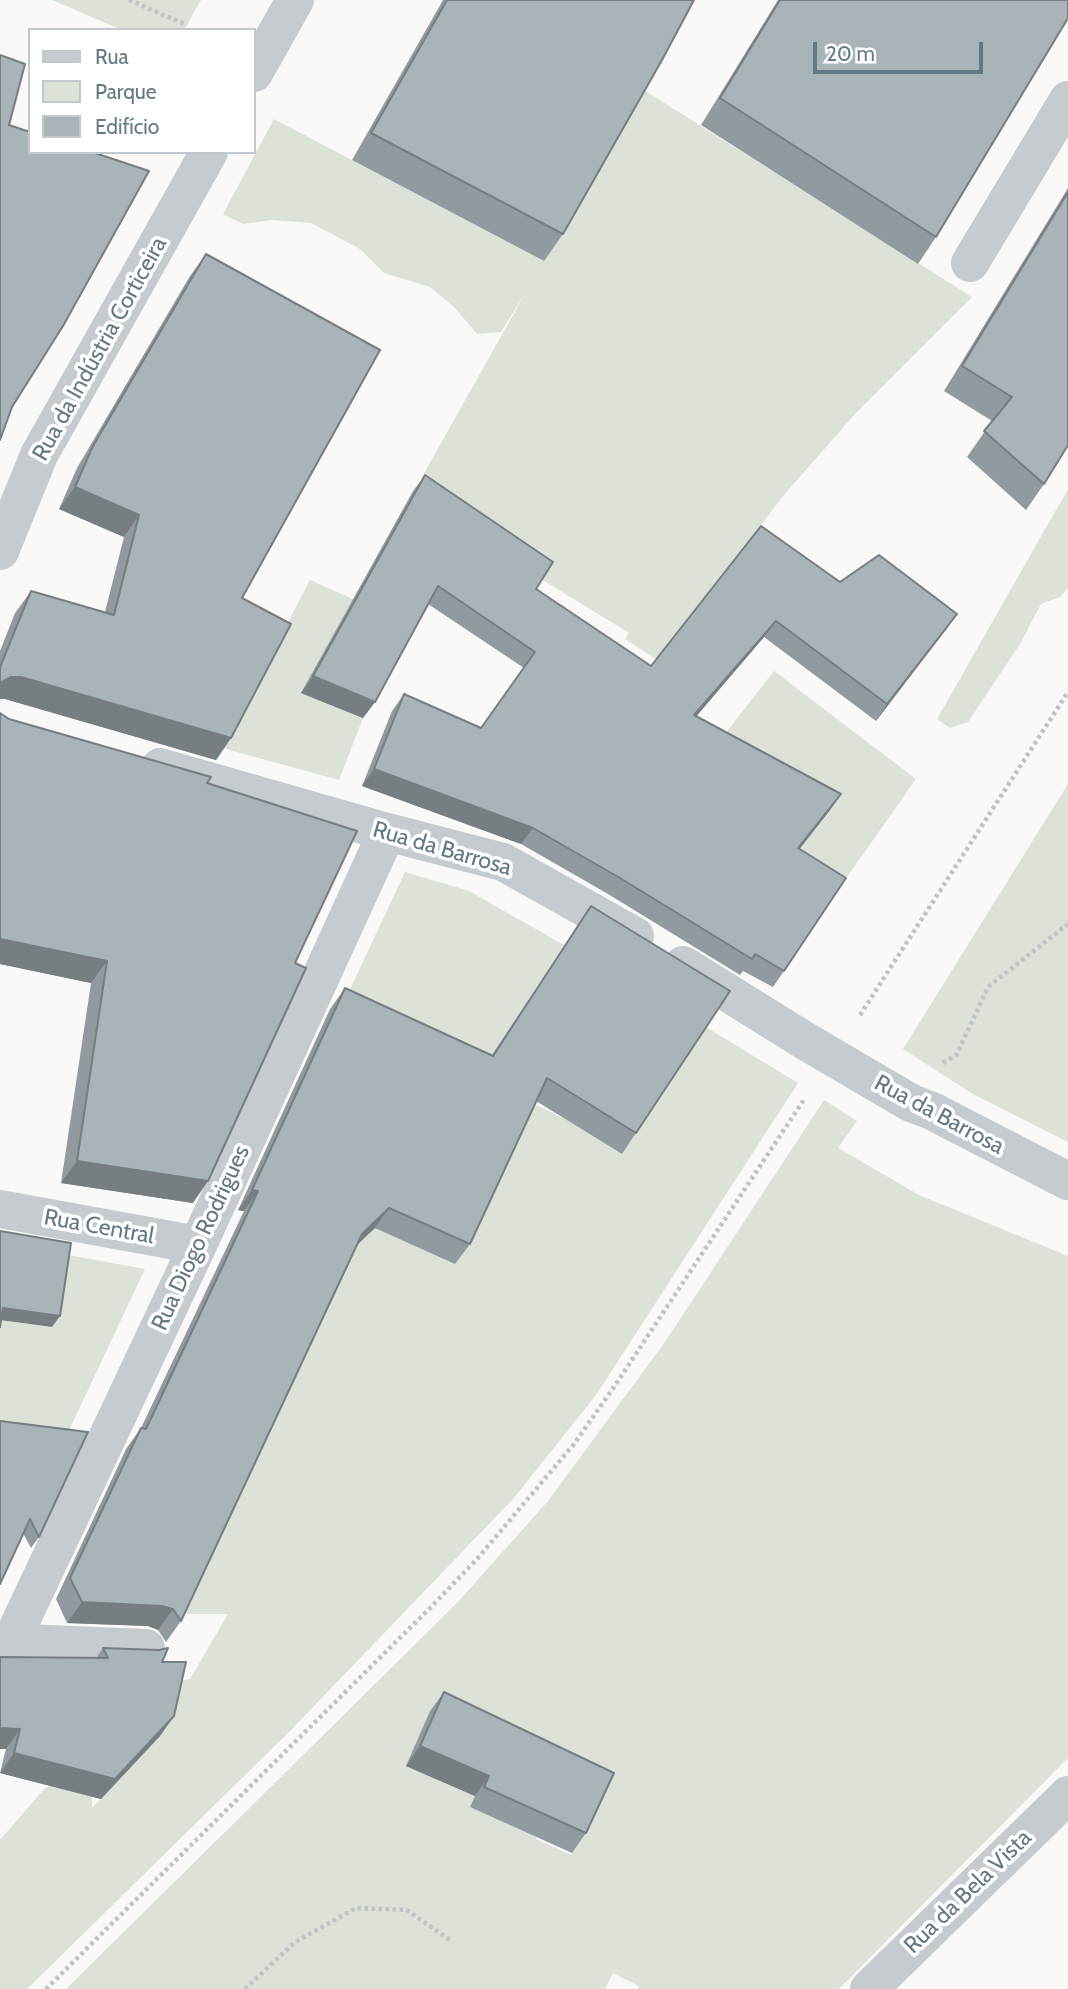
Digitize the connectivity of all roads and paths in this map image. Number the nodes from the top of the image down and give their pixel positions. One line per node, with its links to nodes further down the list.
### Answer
1 (129, 0): 3 (path)
2 (295, 0): 4 (street)
3 (187, 24)
4 (256, 69)
5 (1068, 100): 7 (street)
6 (208, 154): 8 (street, Rua da Indústria Corticeira)
7 (970, 263)
8 (0, 551)
9 (1068, 692): 13 (path)
10 (134, 759): 11 (street, Rua da Barrosa)
11 (387, 832): 16 (street, Rua da Barrosa, bridge); 18 (street, Rua Diogo Rodrigues)
12 (1068, 924): 14 (path)
13 (858, 1018)
14 (933, 1069)
15 (806, 1097): 23 (path)
16 (1068, 1181)
17 (0, 1209): 18 (street, Rua Central)
18 (198, 1245): 19 (street, Rua Diogo Rodrigues)
19 (6, 1642): 20 (street)
20 (146, 1648)
21 (1068, 1795): 25 (street, Rua da Bela Vista)
22 (451, 1941): 24 (path)
23 (46, 1989)
24 (245, 1989)
25 (869, 1989)

